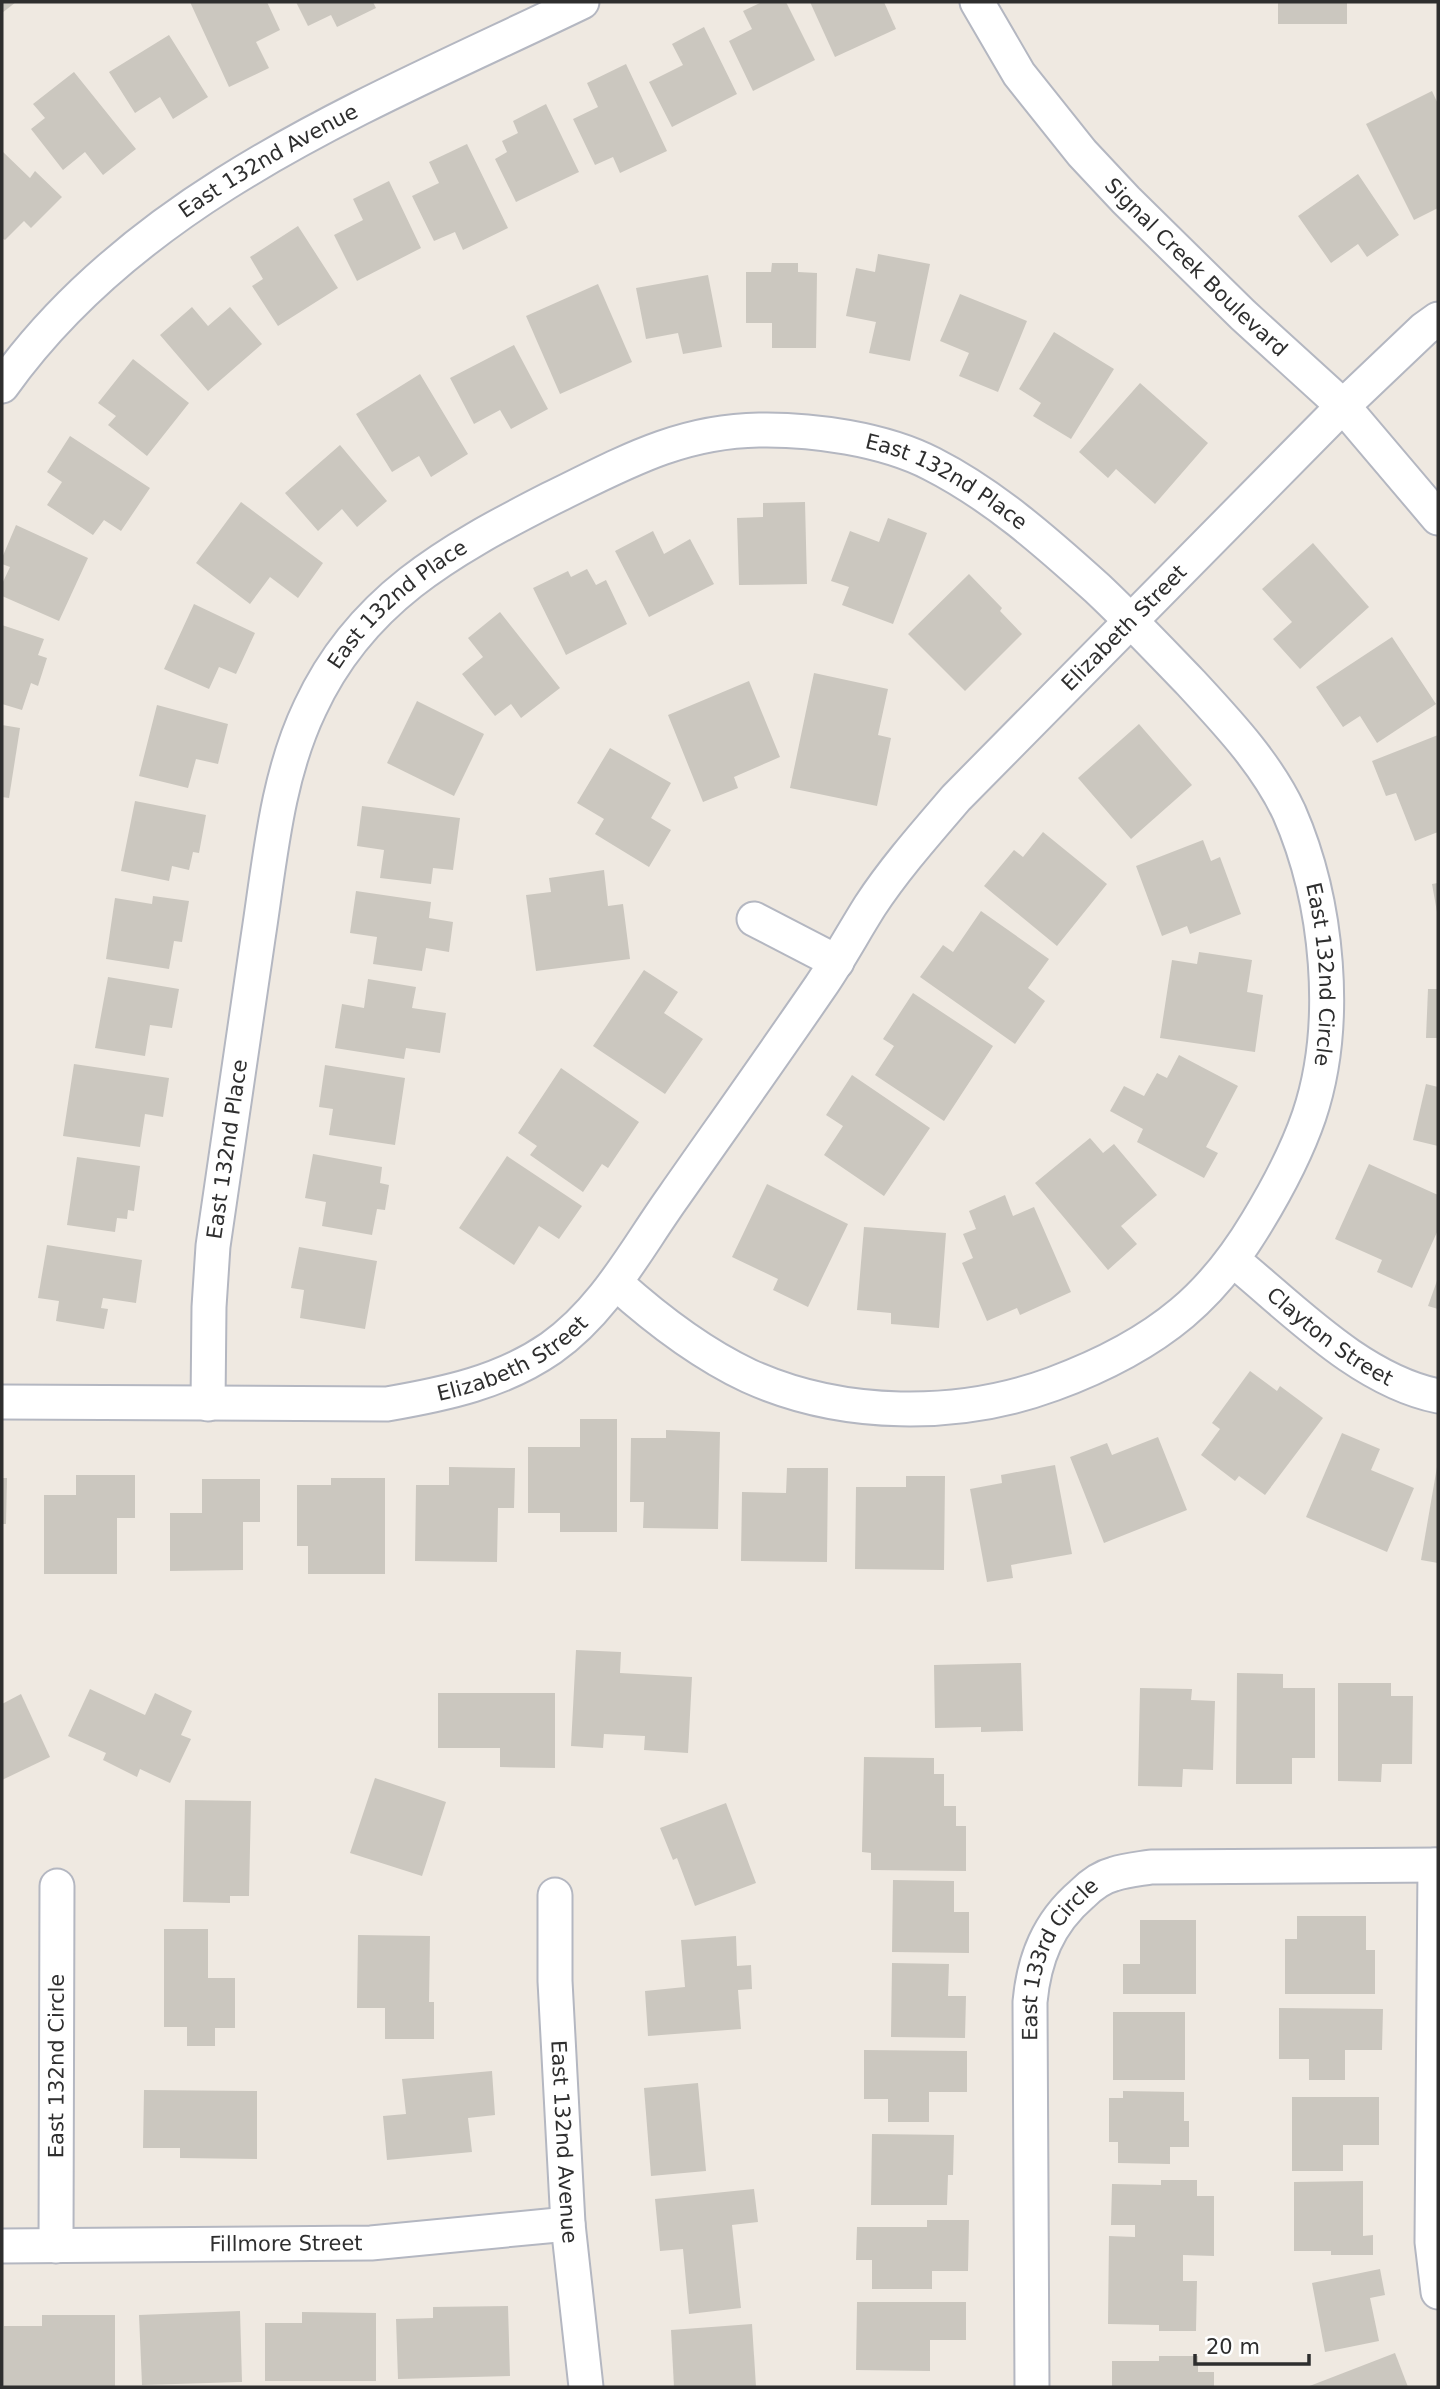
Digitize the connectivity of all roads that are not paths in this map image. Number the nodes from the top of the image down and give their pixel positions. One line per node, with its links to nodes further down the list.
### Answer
1 (582, 2): 4 (street, East 132nd Avenue)
2 (976, 2): 5 (street, Signal Creek Boulevard)
3 (1438, 319): 5 (street, Elizabeth Street)
4 (2, 386)
5 (1343, 406): 6 (street, Signal Creek Boulevard); 7 (street, Elizabeth Street)
6 (1438, 518)
7 (1132, 621): 9 (street, Elizabeth Street); 10 (street, East 132nd Circle); 14 (street, East 132nd Place)
8 (754, 919): 9 (street)
9 (837, 962): 11 (street, Elizabeth Street)
10 (1233, 1260): 11 (street, East 132nd Circle); 12 (street, Clayton Street)
11 (616, 1283): 14 (street, Elizabeth Street)
12 (1438, 1396)
13 (2, 1402): 14 (street, Elizabeth Street)
14 (208, 1404)
15 (1437, 1865): 21 (street); 23 (street, East 133rd Circle)
16 (57, 1886): 20 (street, East 132nd Circle)
17 (555, 1895): 18 (street, East 132nd Avenue)
18 (568, 2224): 20 (street, Fillmore Street); 22 (street, East 132nd Avenue)
19 (2, 2246): 20 (street, Fillmore Street)
20 (56, 2246)
21 (1438, 2292)
22 (586, 2387)
23 (1031, 2387)

